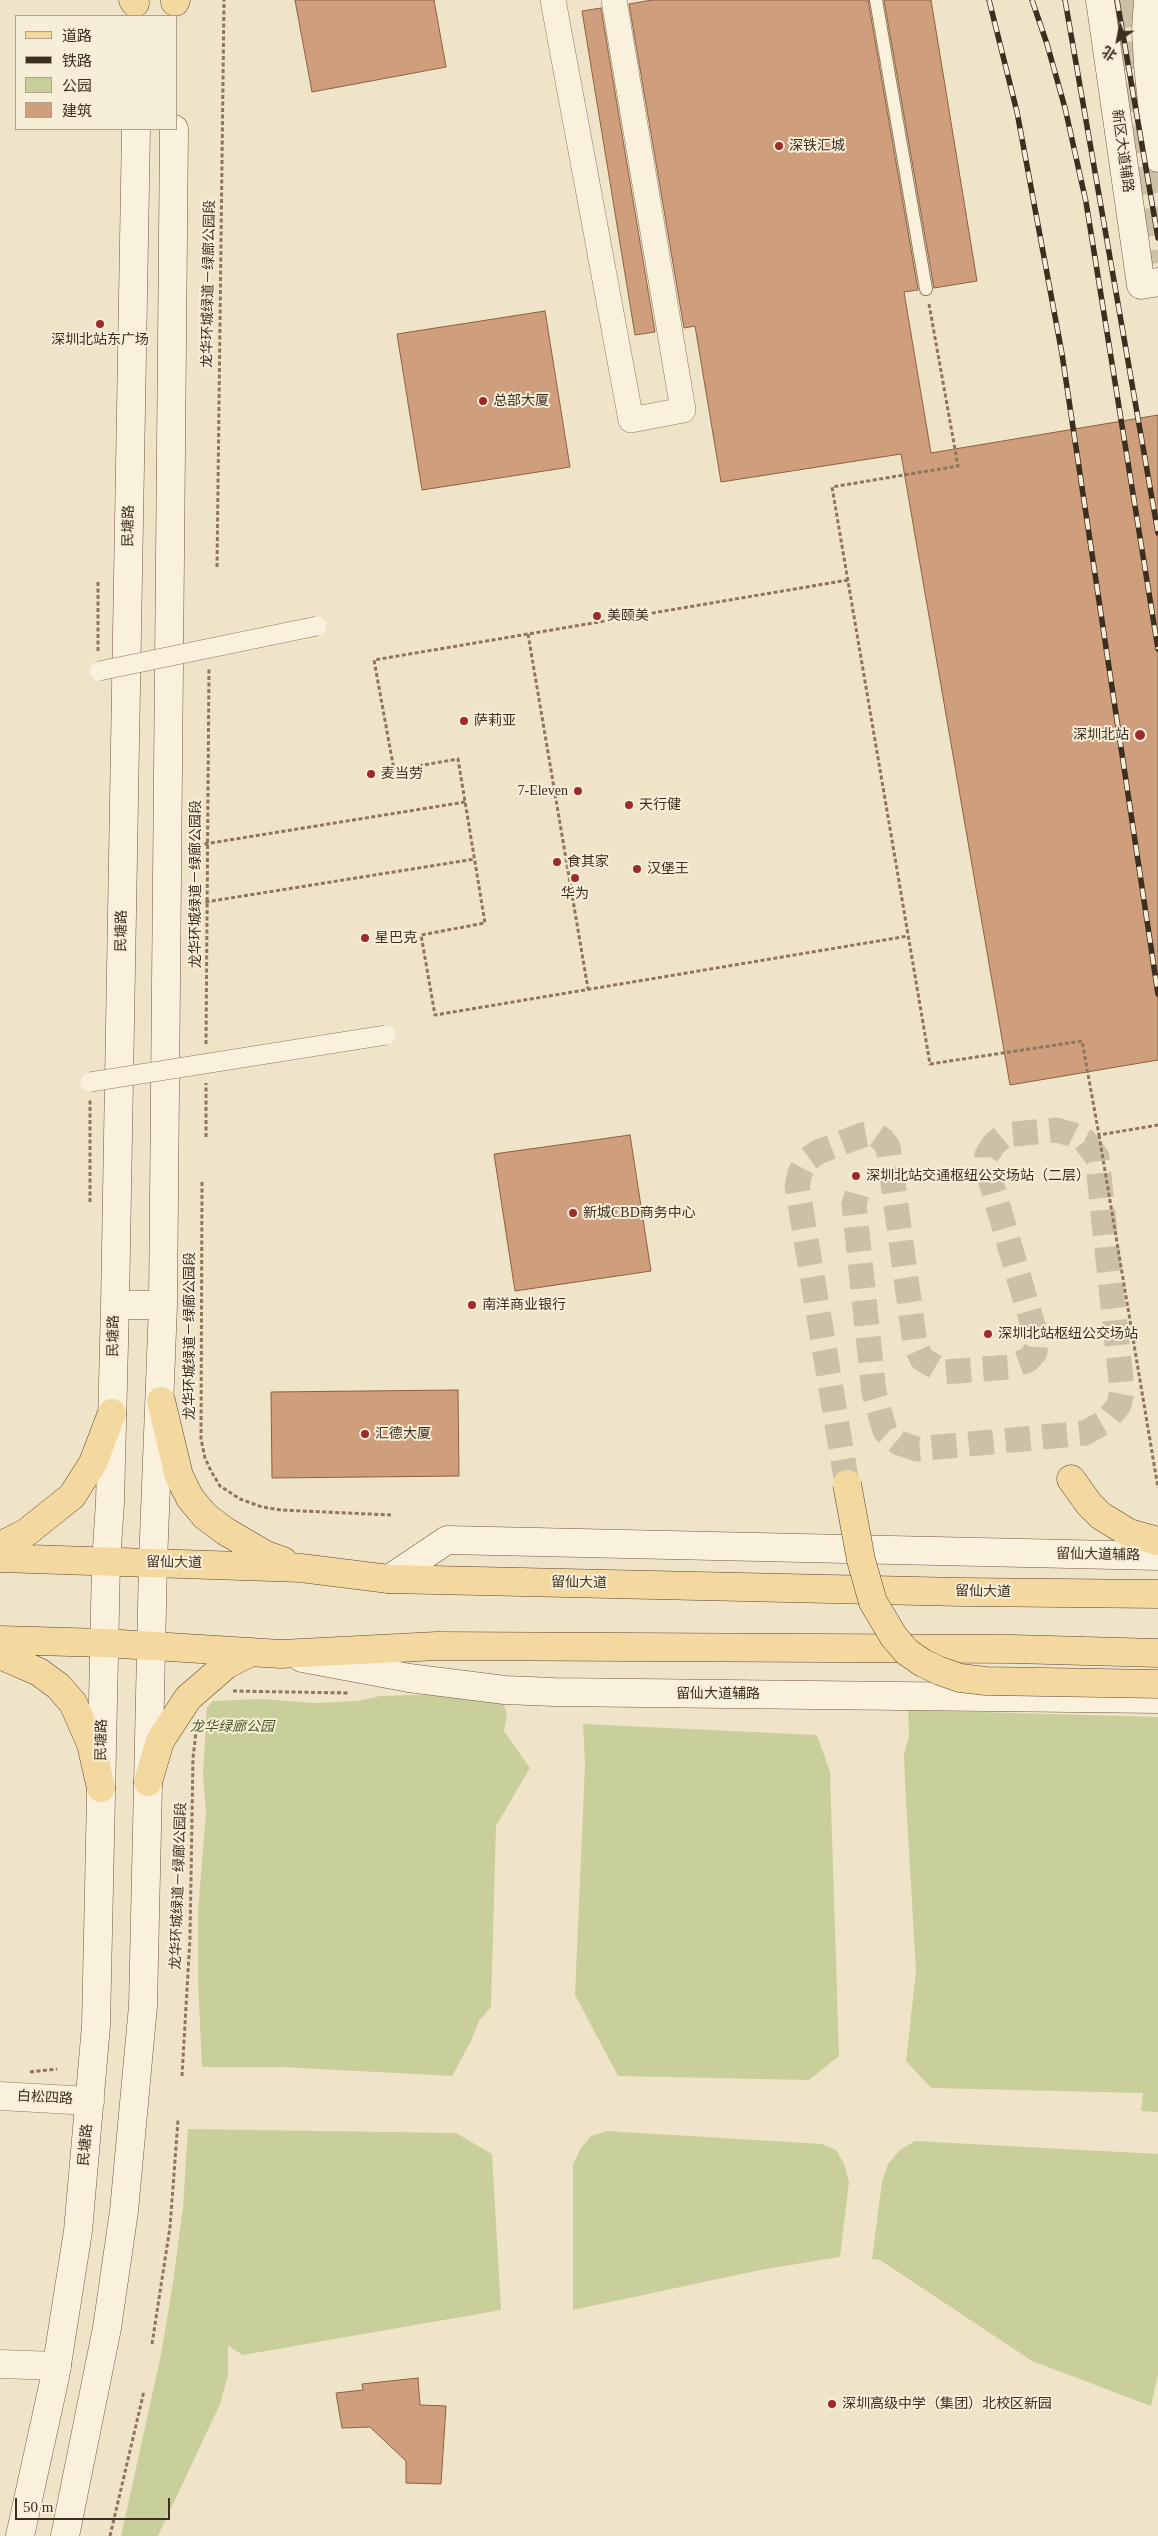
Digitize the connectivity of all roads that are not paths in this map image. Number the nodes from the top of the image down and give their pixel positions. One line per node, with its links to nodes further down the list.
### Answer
1 (553, 0): 2 (street)
2 (614, 0)
3 (876, 0): 10 (lane)
4 (1100, 0): 9 (main road, 新区大道辅路)
5 (1148, 0): 8 (main road)
6 (136, 130): 15 (main road, 民塘路)
7 (174, 130): 16 (main road)
8 (1158, 158)
9 (1158, 282)
10 (926, 289)
11 (317, 626): 12 (street, bridge)
12 (98, 671)
13 (386, 1035): 14 (street, bridge)
14 (90, 1082)
15 (115, 1305): 16 (main road); 18 (main road, 民塘路)
16 (163, 1305): 17 (main road)
17 (161, 1401): 26 (main road); 27 (main road)
18 (112, 1413): 22 (main road); 25 (main road, 民塘路)
19 (1071, 1479): 21 (main road)
20 (847, 1484): 37 (main road, bridge)
21 (1158, 1541)
22 (0, 1546)
23 (1158, 1556): 28 (main road, 留仙大道辅路)
24 (0, 1558): 25 (main road, 留仙大道)
25 (106, 1563): 26 (main road, 留仙大道); 31 (main road, 民塘路)
26 (153, 1563): 27 (main road, 留仙大道); 32 (main road)
27 (301, 1568): 28 (main road, 留仙大道)
28 (389, 1579): 29 (main road, 留仙大道)
29 (1158, 1594)
30 (0, 1640): 31 (main road)
31 (105, 1643): 32 (main road); 40 (main road, 民塘路)
32 (151, 1645): 33 (main road); 39 (main road)
33 (251, 1652): 36 (main road); 39 (main road)
34 (1158, 1653): 36 (main road)
35 (0, 1654): 40 (main road)
36 (281, 1654): 38 (main road, 留仙大道辅路)
37 (1158, 1684)
38 (1158, 1699)
39 (148, 1782): 46 (main road)
40 (101, 1788): 42 (main road, 民塘路)
41 (0, 2096): 42 (main road, 白松四路)
42 (90, 2101): 44 (main road, 民塘路)
43 (0, 2364): 44 (main road)
44 (57, 2366): 45 (main road, 民塘路)
45 (20, 2536)
46 (65, 2536)

